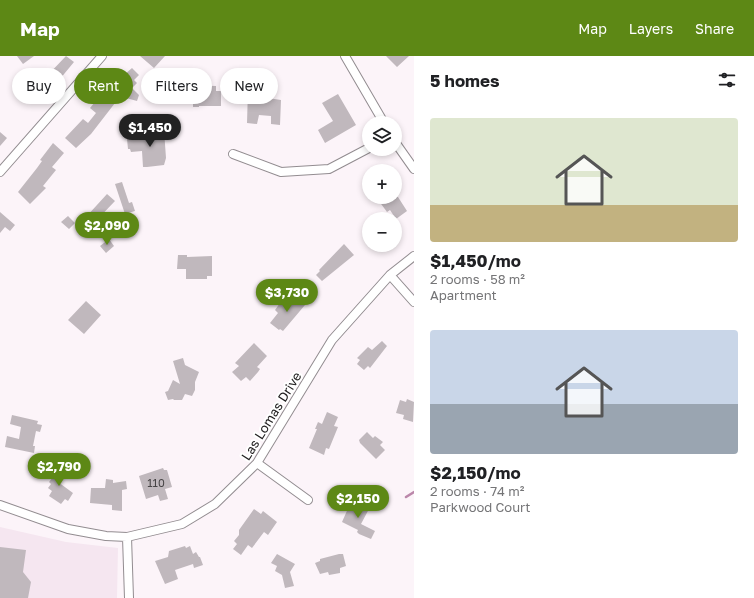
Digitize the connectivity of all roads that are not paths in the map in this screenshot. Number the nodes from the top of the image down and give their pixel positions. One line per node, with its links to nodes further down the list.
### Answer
1 (102, 56): 8 (street)
2 (345, 56): 3 (street)
3 (380, 116)
4 (362, 152): 6 (street)
5 (402, 152): 7 (street)
6 (233, 154)
7 (414, 169)
8 (0, 172)
9 (414, 256): 10 (street, Las Lomas Drive)
10 (390, 275): 11 (street); 12 (street, Las Lomas Drive)
11 (414, 302)
12 (257, 463): 13 (street); 15 (street, Las Lomas Drive)
13 (308, 500)
14 (0, 505): 15 (street, Las Lomas Drive)
15 (127, 537): 16 (street)
16 (129, 598)

